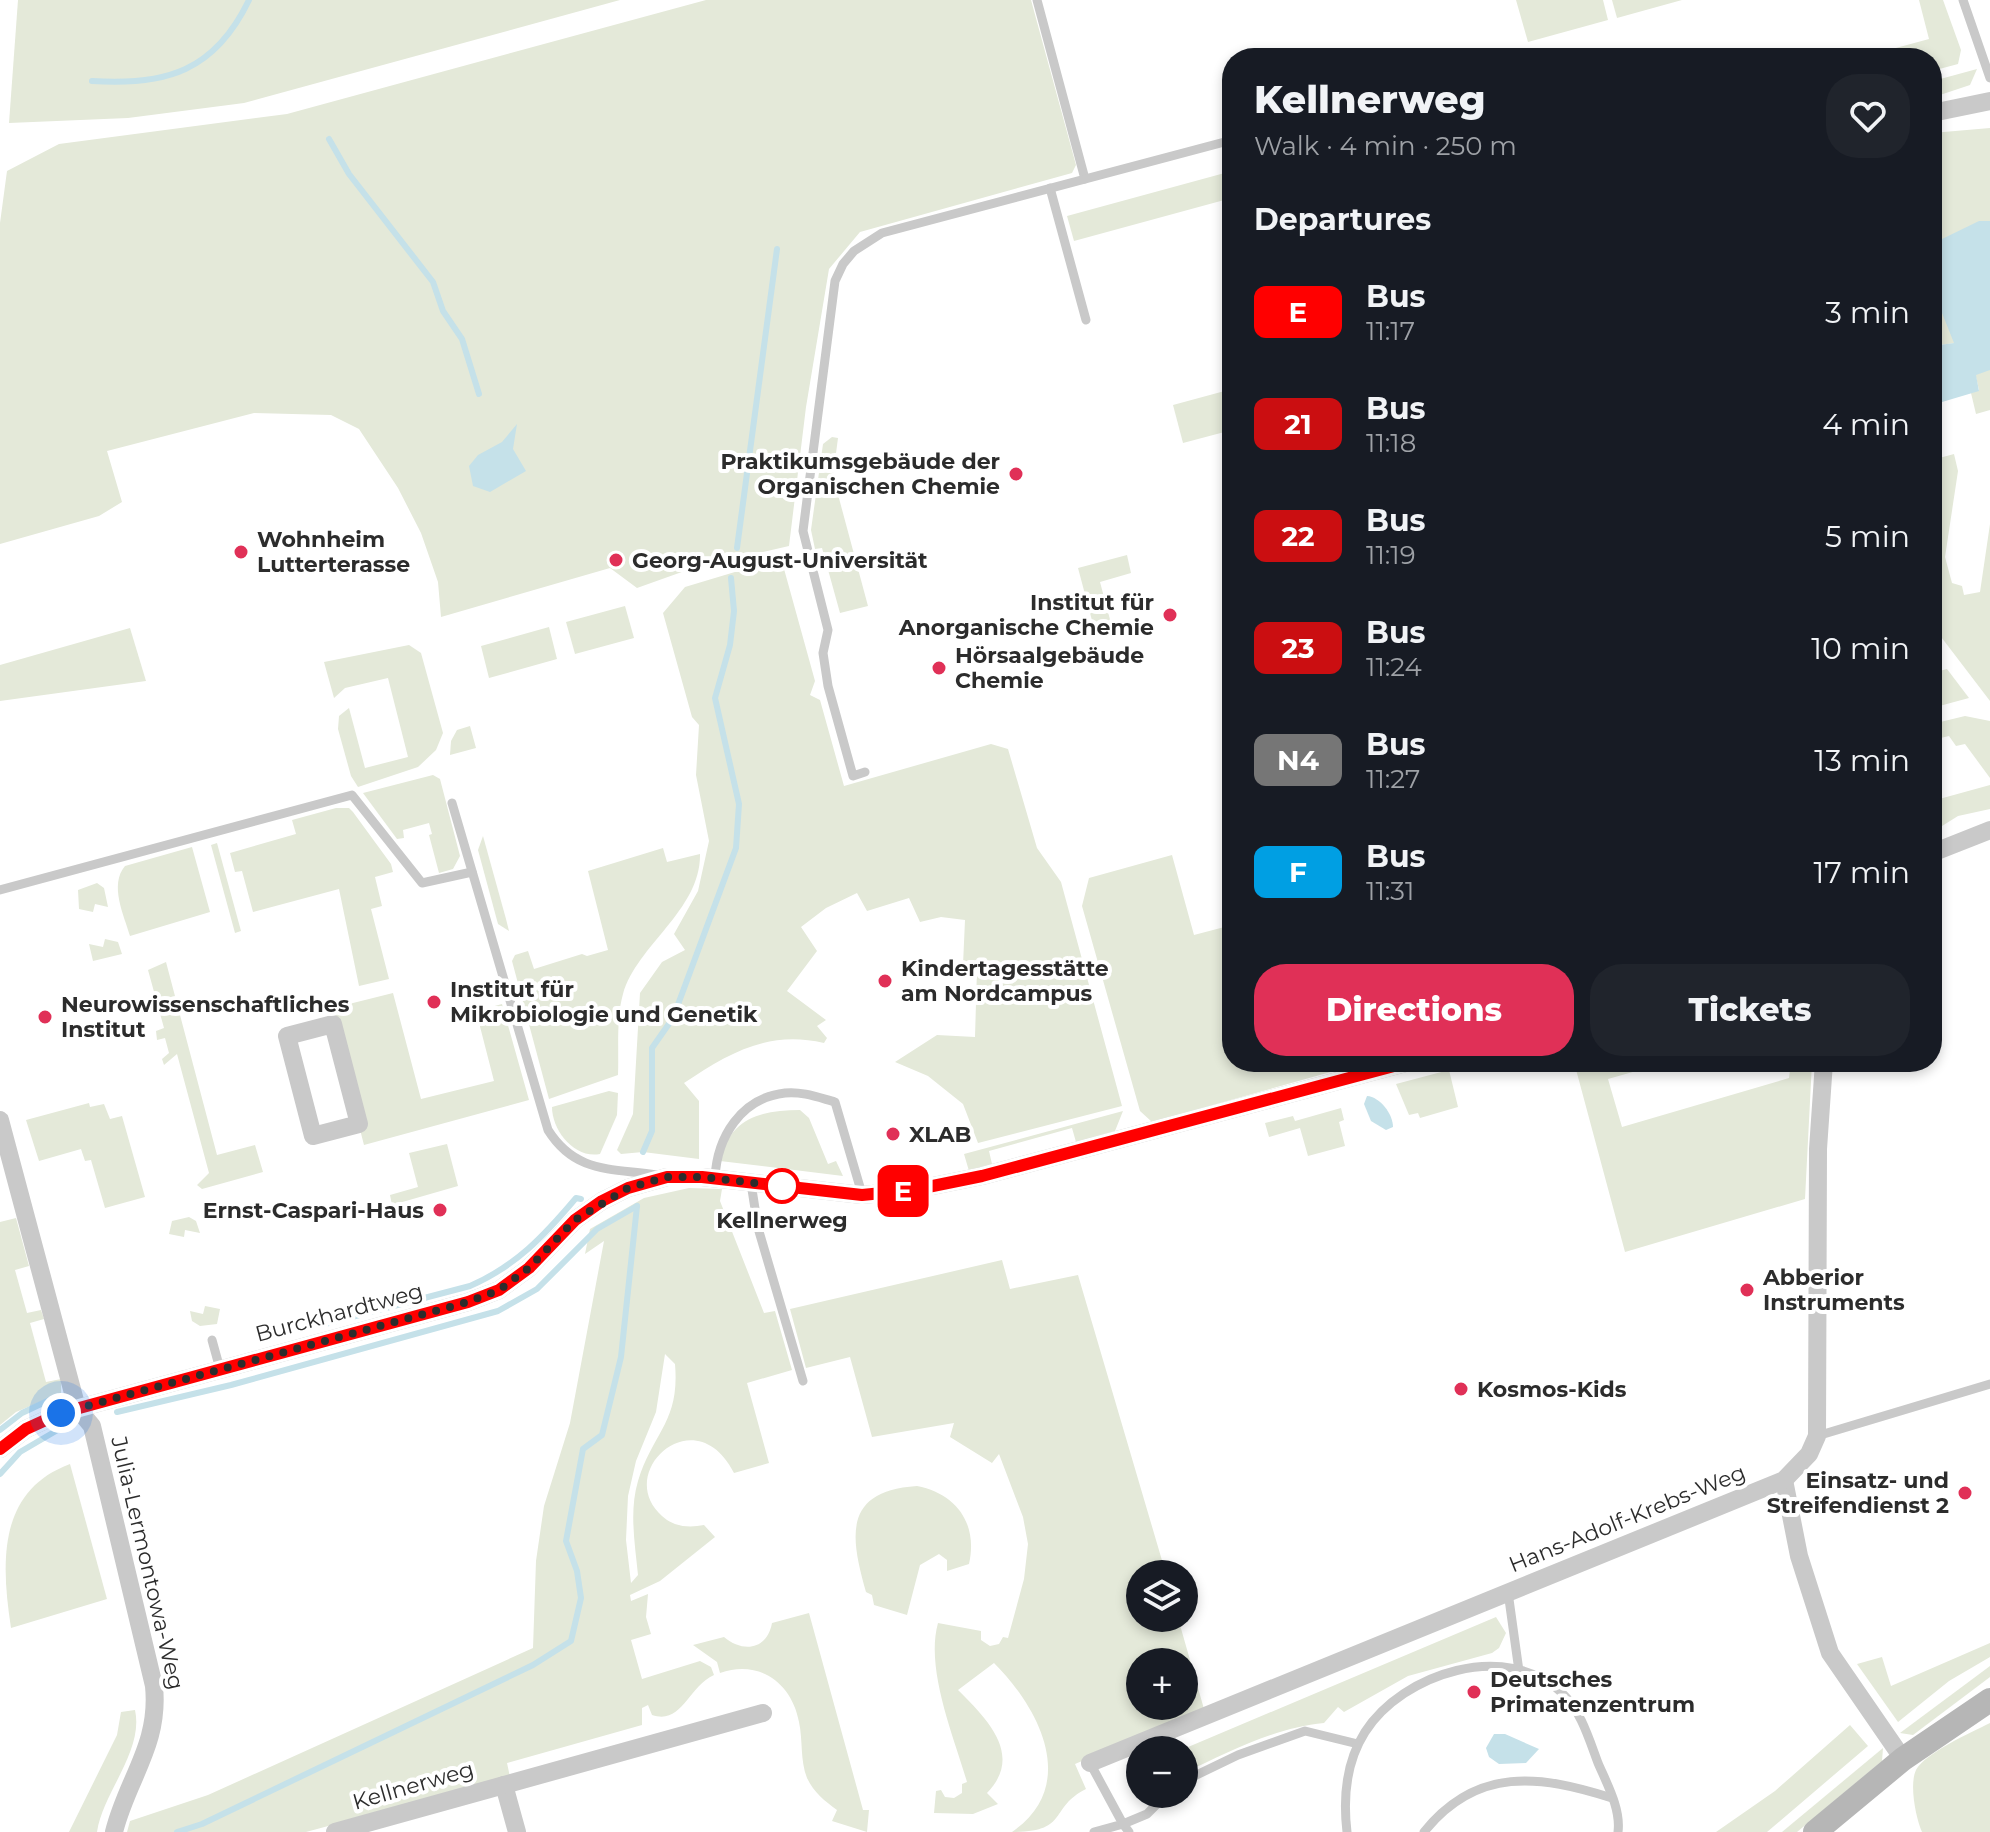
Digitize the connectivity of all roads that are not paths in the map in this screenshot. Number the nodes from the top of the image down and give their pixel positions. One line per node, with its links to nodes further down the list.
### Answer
1 (1037, 0): 7 (lane)
2 (1963, 0): 3 (lane)
3 (1990, 78)
4 (1990, 101): 5 (street)
5 (1942, 111)
6 (1222, 143): 7 (lane)
7 (1085, 179): 8 (lane)
8 (1050, 188): 9 (lane); 10 (lane)
9 (1086, 320)
10 (865, 772)
11 (452, 803): 14 (lane)
12 (1990, 830): 13 (street)
13 (1942, 849)
14 (472, 872): 15 (lane); 20 (lane)
15 (0, 890)
16 (1372, 1072): 23 (street, Burckhardtweg)
17 (1823, 1072): 29 (street)
18 (0, 1120): 28 (street, Julia-Lermontowa-Weg)
19 (359, 1124): 19 (street)
20 (667, 1177): 21 (street, Burckhardtweg); 25 (street, Burckhardtweg)
21 (715, 1178): 22 (street, Burckhardtweg); 23 (lane)
22 (751, 1183): 23 (street, Burckhardtweg); 26 (lane)
23 (862, 1195)
24 (212, 1340): 25 (lane)
25 (220, 1369): 28 (street, Burckhardtweg)
26 (803, 1381)
27 (1990, 1384): 29 (lane)
28 (77, 1408): 30 (street, Burckhardtweg); 44 (street, Julia-Lermontowa-Weg)
29 (1817, 1436): 31 (street, Hans-Adolf-Krebs-Weg)
30 (0, 1449)
31 (1784, 1480): 32 (street, Hans-Adolf-Krebs-Weg); 37 (street)
32 (1508, 1592): 33 (lane); 38 (street, Hans-Adolf-Krebs-Weg)
33 (1519, 1671): 36 (lane); 41 (lane)
34 (1989, 1701): 37 (street)
35 (763, 1713): 40 (street, Kellnerweg)
36 (1358, 1744): 39 (lane); 48 (lane)
37 (1903, 1759): 51 (street)
38 (1090, 1763): 43 (lane)
39 (1198, 1774)
40 (504, 1785): 45 (street, Kellnerweg); 46 (street, Kellnerweg)
41 (1612, 1798): 49 (lane); 50 (lane)
42 (1153, 1808): 43 (lane)
43 (1126, 1828): 47 (lane)
44 (114, 1832)
45 (335, 1832)
46 (517, 1832)
47 (1094, 1832)
48 (1347, 1832)
49 (1424, 1832)
50 (1618, 1832)
51 (1815, 1832)

